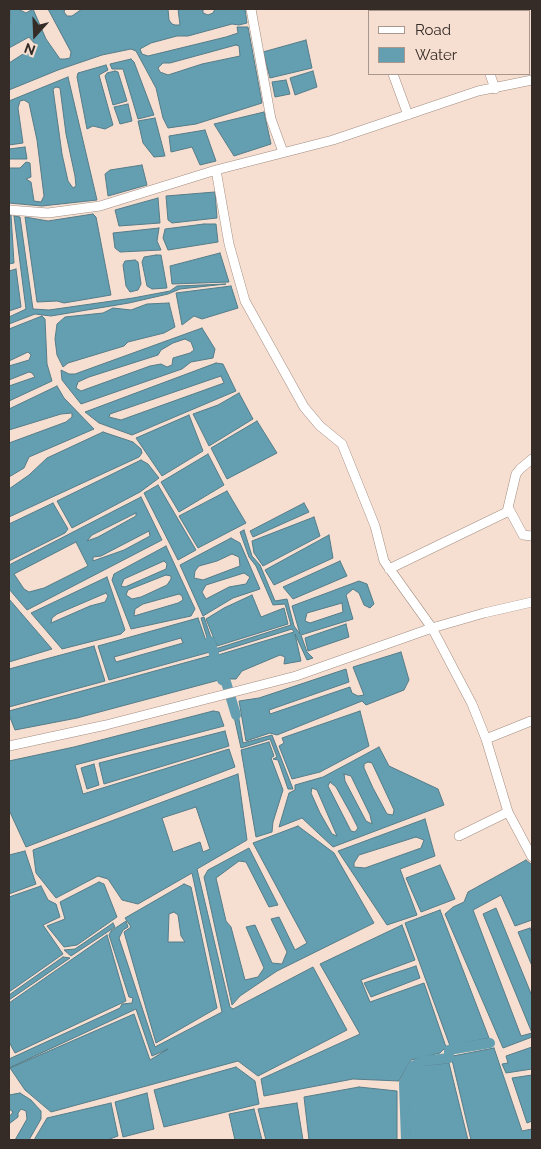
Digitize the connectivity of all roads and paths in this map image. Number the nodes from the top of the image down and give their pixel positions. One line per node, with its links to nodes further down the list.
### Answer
1 (251, 9): 7 (street)
2 (393, 75): 6 (street)
3 (490, 75): 5 (street)
4 (532, 80): 5 (street)
5 (495, 88): 6 (street)
6 (408, 115): 7 (street)
7 (282, 152): 8 (street)
8 (216, 170): 9 (street); 13 (street)
9 (9, 210)
10 (532, 460): 11 (street)
11 (509, 509): 12 (street); 13 (street)
12 (532, 536)
13 (389, 569): 15 (street)
14 (532, 602): 15 (street)
15 (432, 628): 17 (street); 18 (street)
16 (531, 721): 17 (street)
17 (486, 739): 19 (street)
18 (9, 746)
19 (508, 812): 20 (street); 21 (street)
20 (459, 836)
21 (532, 858)

